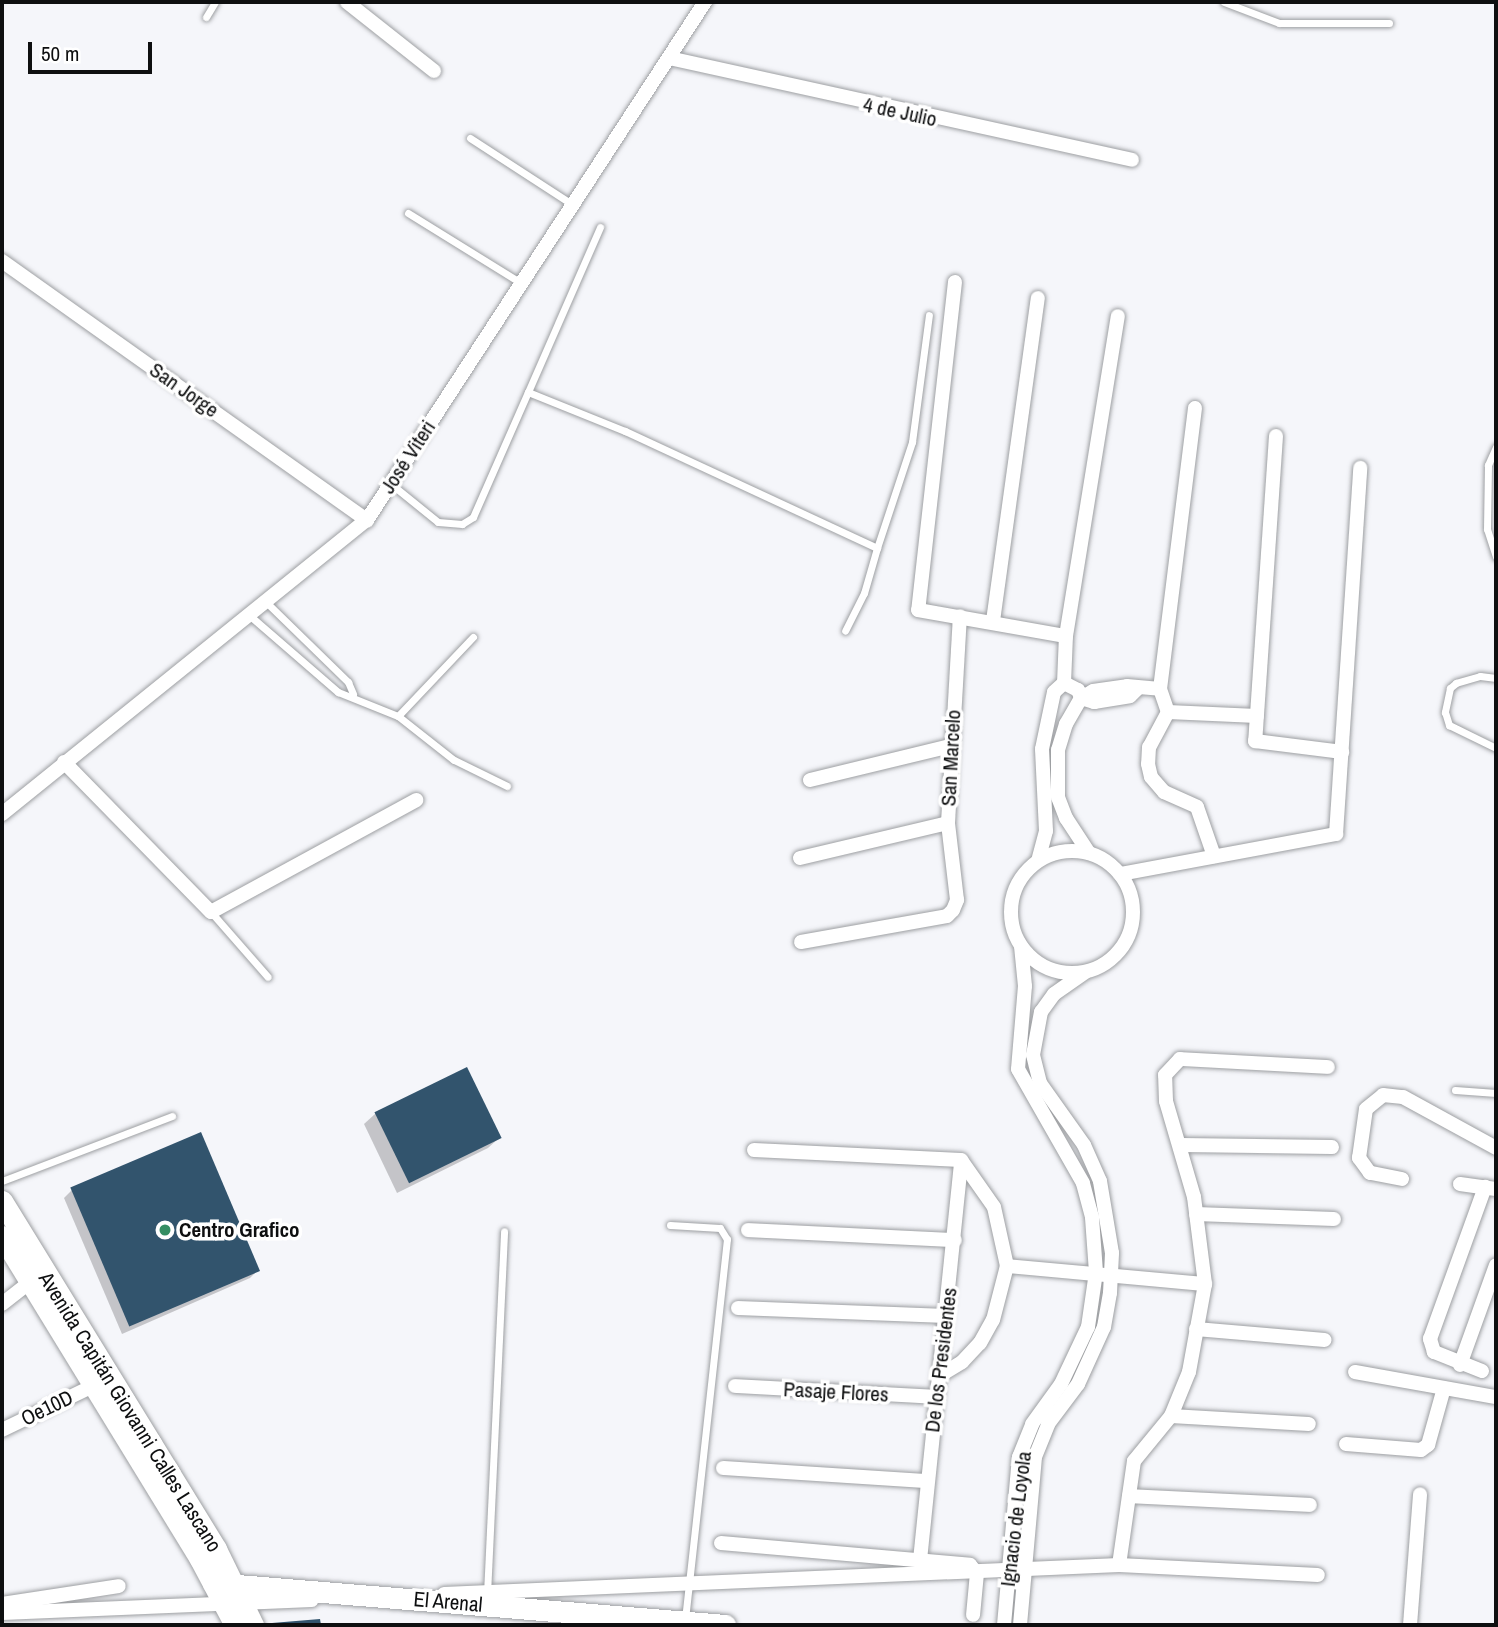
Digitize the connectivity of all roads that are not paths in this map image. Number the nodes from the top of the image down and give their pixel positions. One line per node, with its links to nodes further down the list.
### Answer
1 (215, 2): 5 (lane)
2 (347, 2): 8 (street)
3 (705, 2): 7 (street, José Viteri)
4 (1224, 2): 6 (lane)
5 (206, 18)
6 (1389, 23)
7 (669, 58): 10 (street, 4 de Julio); 11 (street, José Viteri)
8 (434, 71)
9 (470, 138): 11 (lane)
10 (1132, 160)
11 (573, 205): 16 (street, José Viteri)
12 (408, 213): 16 (lane)
13 (600, 227): 20 (lane)
14 (2, 261): 26 (street, San Jorge)
15 (955, 282): 32 (street)
16 (522, 284): 25 (street, José Viteri)
17 (1038, 298): 33 (street)
18 (929, 315): 27 (lane)
19 (1118, 316): 35 (street)
20 (528, 392): 25 (lane); 27 (lane)
21 (1195, 408): 39 (street)
22 (1276, 436): 44 (street)
23 (1496, 447): 28 (lane)
24 (1360, 468): 47 (street)
25 (390, 483): 26 (street, José Viteri)
26 (367, 520): 30 (street, José Viteri)
27 (877, 548): 34 (lane)
28 (1495, 548): 29 (lane)
29 (1496, 557)
30 (266, 602): 31 (street, José Viteri); 40 (lane)
31 (249, 615): 40 (lane); 48 (street, José Viteri)
32 (960, 616): 33 (street); 45 (street, San Marcelo)
33 (993, 621): 35 (street)
34 (845, 631)
35 (1066, 636): 38 (street)
36 (473, 637): 43 (lane)
37 (1496, 678): 46 (lane)
38 (1065, 683): 41 (street); 57 (street)
39 (1160, 689): 41 (street); 42 (street)
40 (353, 694): 43 (lane)
41 (1081, 698): 54 (street)
42 (1168, 712): 44 (street); 55 (street)
43 (398, 716): 50 (lane)
44 (1257, 716): 47 (street)
45 (951, 746): 49 (street); 53 (street, San Marcelo)
46 (1496, 748)
47 (1342, 752): 55 (street)
48 (64, 762): 52 (street, José Viteri); 59 (street)
49 (810, 780)
50 (507, 786)
51 (416, 800): 59 (street)
52 (2, 814)
53 (948, 823): 56 (street); 60 (street, San Marcelo)
54 (1089, 853): 57 (street); 58 (street)
55 (1214, 856): 58 (street)
56 (800, 858)
57 (1038, 861): 61 (street)
58 (1120, 874): 62 (street)
59 (211, 912): 63 (lane)
60 (801, 942)
61 (1021, 946): 62 (street); 69 (street, Ignacio de Loyola)
62 (1085, 972): 68 (street, Ignacio de Loyola)
63 (268, 977)
64 (1328, 1067): 70 (street)
65 (1455, 1090): 66 (lane)
66 (1496, 1093)
67 (172, 1116): 76 (lane)
68 (1077, 1134): 69 (street); 89 (street, Ignacio de Loyola)
69 (1062, 1142): 89 (street, Ignacio de Loyola)
70 (1181, 1145): 71 (street); 80 (street)
71 (1332, 1147)
72 (1496, 1149): 75 (street)
73 (754, 1150): 74 (street)
74 (961, 1160): 86 (street, De los Presidentes); 88 (street)
75 (1402, 1179)
76 (2, 1181)
77 (1460, 1184): 78 (street)
78 (1491, 1188): 97 (street)
79 (2, 1201): 121 (main road, Avenida Capitán Giovanni Calles Lascano)
80 (1196, 1214): 81 (street); 91 (street)
81 (1334, 1219)
82 (670, 1225): 127 (lane)
83 (748, 1230): 86 (street)
84 (504, 1231): 124 (lane)
85 (2, 1236): 90 (main road, Avenida Capitán Giovanni Calles Lascano)
86 (955, 1240): 94 (street, De los Presidentes)
87 (1496, 1265): 97 (street)
88 (1007, 1266): 89 (street); 100 (street)
89 (1103, 1273): 91 (street); 103 (street, Ignacio de Loyola)
90 (30, 1282): 92 (street); 101 (main road, Avenida Capitán Giovanni Calles Lascano)
91 (1205, 1284): 95 (street)
92 (2, 1304)
93 (738, 1308): 94 (street)
94 (946, 1316): 100 (street, De los Presidentes)
95 (1196, 1329): 96 (street); 107 (street)
96 (1325, 1340)
97 (1460, 1365): 98 (street)
98 (1482, 1371)
99 (1355, 1372): 104 (street)
100 (939, 1376): 105 (street, De los Presidentes)
101 (93, 1386): 109 (street, Oe10D); 120 (main road, Avenida Capitán Giovanni Calles Lascano)
102 (735, 1386): 105 (street, Pasaje Flores)
103 (1067, 1387): 131 (street, Ignacio de Loyola); 132 (street, Ignacio de Loyola)
104 (1444, 1388): 106 (street); 110 (street)
105 (936, 1397): 112 (street, De los Presidentes)
106 (1496, 1397)
107 (1171, 1416): 108 (street); 114 (street)
108 (1309, 1424)
109 (2, 1430)
110 (1346, 1444)
111 (723, 1468): 112 (street)
112 (926, 1481): 117 (street, De los Presidentes)
113 (1420, 1494): 133 (street)
114 (1129, 1496): 115 (street); 118 (street)
115 (1310, 1505)
116 (721, 1543): 117 (street)
117 (920, 1560): 126 (street)
118 (1119, 1565): 119 (street); 125 (street)
119 (1318, 1575)
120 (213, 1583): 121 (main road, El Arenal); 128 (main road, Avenida Capitán Giovanni Calles Lascano)
121 (234, 1584): 124 (main road, El Arenal); 129 (main road, Avenida Capitán Giovanni Calles Lascano)
122 (119, 1586): 123 (street)
123 (2, 1604)
124 (486, 1605): 127 (main road, El Arenal)
125 (2, 1613)
126 (973, 1615)
127 (685, 1622): 130 (main road, El Arenal)
128 (235, 1625)
129 (253, 1625)
130 (725, 1625)
131 (1004, 1625)
132 (1020, 1625)
133 (1410, 1625)

